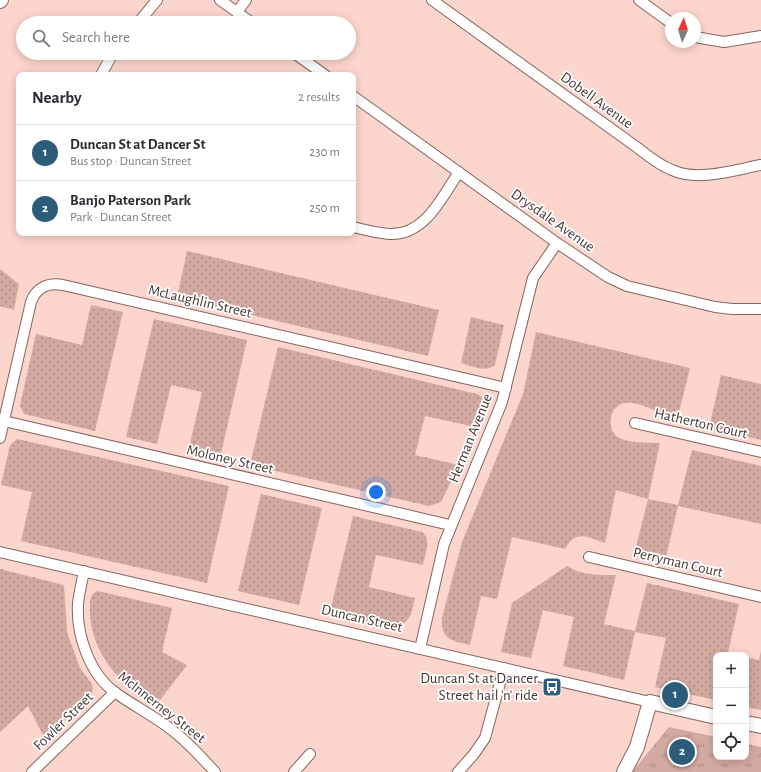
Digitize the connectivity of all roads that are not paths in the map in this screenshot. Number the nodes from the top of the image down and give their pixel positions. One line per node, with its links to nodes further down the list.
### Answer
1 (157, 0): 7 (street)
2 (220, 0): 6 (street)
3 (246, 0): 6 (street)
4 (432, 0): 17 (street, Dobell Avenue)
5 (643, 1): 9 (street)
6 (237, 12): 8 (street)
7 (144, 16)
8 (242, 16)
9 (665, 18)
10 (761, 36): 11 (street)
11 (701, 38)
12 (110, 60): 14 (street)
13 (304, 60): 15 (street)
14 (103, 72)
15 (320, 72)
16 (356, 98): 18 (street, Drysdale Avenue)
17 (761, 165)
18 (459, 172): 19 (street); 20 (street, Drysdale Avenue)
19 (356, 228)
20 (557, 242): 21 (street, Drysdale Avenue); 22 (street, Herman Avenue)
21 (761, 309)
22 (506, 388): 23 (street, McLaughlin Street); 27 (street, Herman Avenue)
23 (4, 421): 25 (street, McLaughlin Street); 27 (street, Moloney Street)
24 (635, 423): 26 (street, Hatherton Court)
25 (0, 438)
26 (761, 452)
27 (450, 525): 32 (street, Herman Avenue)
28 (0, 552): 30 (street, Duncan Street)
29 (589, 557): 31 (street, Perryman Court)
30 (84, 571): 32 (street, Duncan Street); 34 (street, McInnerney Street)
31 (761, 596)
32 (420, 649): 33 (street, Duncan Street)
33 (504, 668): 35 (street, Duncan Street); 43 (street)
34 (115, 692): 40 (street, McInnerney Street); 41 (street, Fowler Street)
35 (650, 702): 36 (street, Duncan Street); 44 (street)
36 (713, 716)
37 (749, 724): 38 (street)
38 (761, 726)
39 (310, 754): 42 (street)
40 (211, 771)
41 (32, 772)
42 (294, 772)
43 (458, 772)
44 (624, 772)

